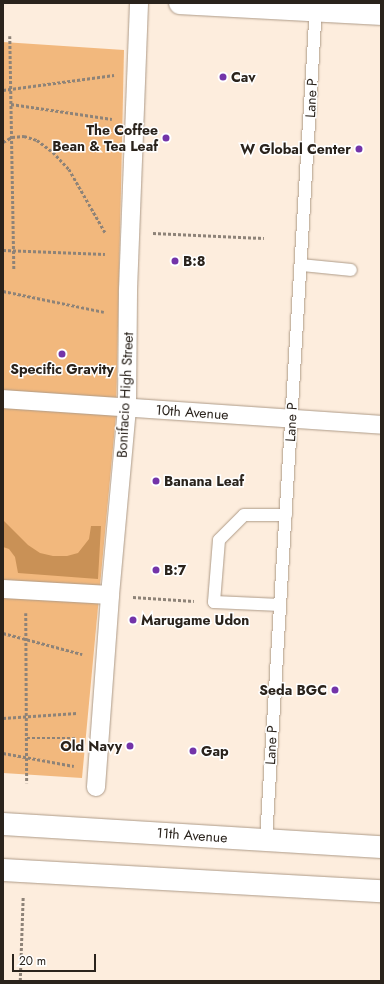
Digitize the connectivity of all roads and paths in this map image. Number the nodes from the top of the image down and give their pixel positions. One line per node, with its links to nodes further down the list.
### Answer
1 (140, 3): 6 (street, Bonifacio High Street)
2 (180, 3): 3 (street)
3 (316, 7): 4 (street); 20 (lane, Lane P)
4 (381, 14)
5 (10, 36): 7 (path)
6 (136, 72): 7 (path); 10 (street, Bonifacio High Street)
7 (11, 89): 8 (path); 9 (path)
8 (3, 90)
9 (11, 104): 10 (path); 11 (path)
10 (134, 122): 14 (street, Bonifacio High Street)
11 (12, 137): 12 (path); 13 (path); 18 (path)
12 (3, 142)
13 (104, 230): 14 (path); 15 (path)
14 (130, 232): 16 (path); 24 (street, Bonifacio High Street)
15 (107, 236)
16 (264, 238)
17 (3, 250): 18 (path)
18 (14, 251): 19 (path); 21 (path)
19 (106, 254)
20 (301, 265): 22 (lane); 27 (lane, Lane P)
21 (14, 269)
22 (351, 270)
23 (3, 291): 24 (path)
24 (128, 318): 26 (street, Bonifacio High Street)
25 (3, 399): 26 (street, 10th Avenue)
26 (127, 407): 27 (street, 10th Avenue); 32 (street, Bonifacio High Street)
27 (291, 419): 28 (street, 10th Avenue); 29 (lane, Lane P)
28 (381, 426)
29 (286, 515): 33 (lane); 34 (lane, Lane P)
30 (3, 589): 31 (street)
31 (26, 591): 32 (street); 36 (path)
32 (110, 595): 33 (path); 37 (street, Bonifacio High Street)
33 (214, 602): 34 (lane)
34 (280, 606): 48 (lane, Lane P)
35 (3, 633): 36 (path)
36 (26, 640): 37 (path); 39 (path)
37 (105, 660): 38 (street, Bonifacio High Street)
38 (102, 712): 39 (path); 42 (street, Bonifacio High Street)
39 (27, 716): 40 (path); 41 (path)
40 (3, 718)
41 (27, 738): 42 (path); 44 (path)
42 (100, 738): 45 (street, Bonifacio High Street)
43 (3, 753): 44 (path)
44 (27, 757): 45 (path); 46 (path)
45 (97, 779)
46 (27, 783)
47 (3, 824): 48 (street, 11th Avenue)
48 (266, 840): 49 (street, 11th Avenue)
49 (381, 847)
50 (13, 870): 51 (street); 52 (path)
51 (381, 891)
52 (20, 981)

